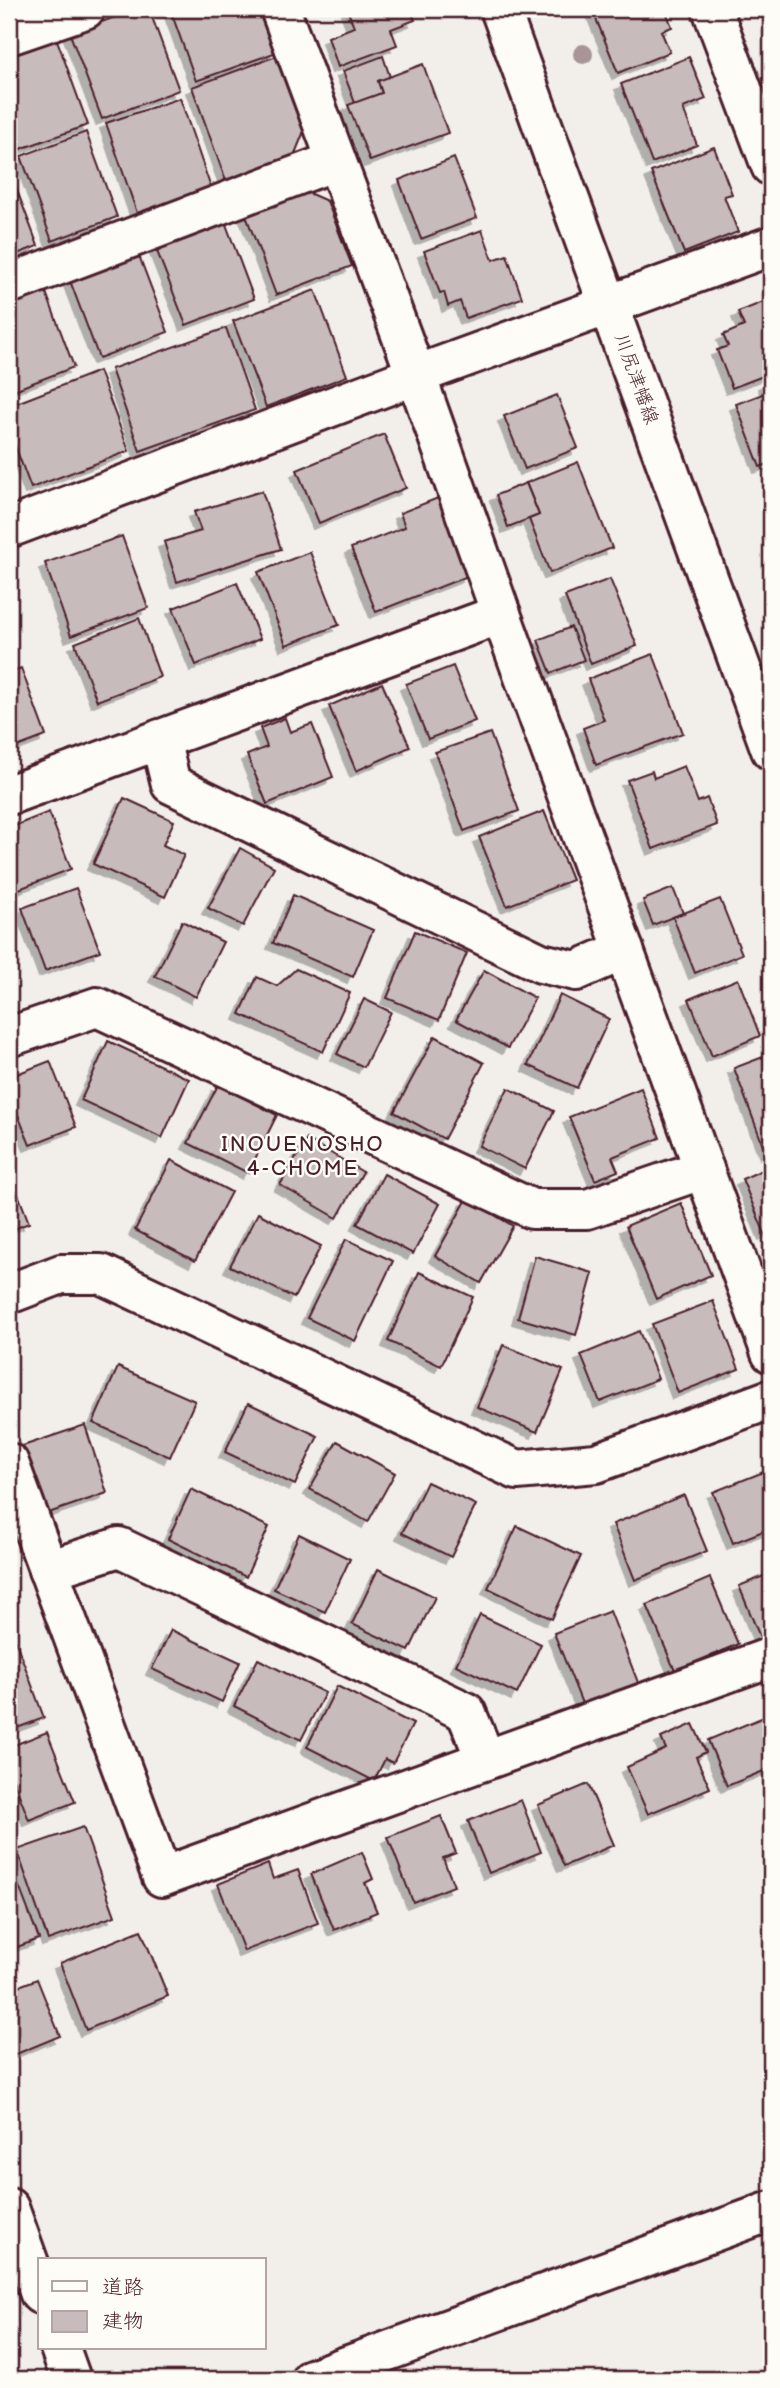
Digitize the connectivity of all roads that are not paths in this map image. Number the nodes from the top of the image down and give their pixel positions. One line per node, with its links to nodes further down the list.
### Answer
1 (85, 9): 5 (street)
2 (280, 9): 6 (street)
3 (500, 9): 10 (street, 川尻津幡線)
4 (721, 11): 7 (street)
5 (9, 34)
6 (335, 161): 9 (street); 11 (street)
7 (771, 166)
8 (771, 246): 10 (street)
9 (9, 284)
10 (609, 305): 11 (street); 15 (street, 川尻津幡線)
11 (416, 375): 12 (street); 13 (street)
12 (9, 528)
13 (501, 614): 14 (street); 17 (street)
14 (160, 739): 16 (street); 17 (street)
15 (771, 750)
16 (9, 795)
17 (624, 950): 19 (street)
18 (9, 1037): 19 (street)
19 (704, 1169): 21 (street)
20 (9, 1294): 22 (street)
21 (771, 1353)
22 (771, 1399)
23 (9, 1463): 24 (street)
24 (48, 1570): 26 (street); 26 (street)
25 (771, 1657): 26 (street)
26 (486, 1760)
27 (9, 2208): 29 (street)
28 (771, 2211): 32 (street)
29 (38, 2288)
30 (61, 2350): 31 (street)
31 (71, 2379)
32 (311, 2379)

